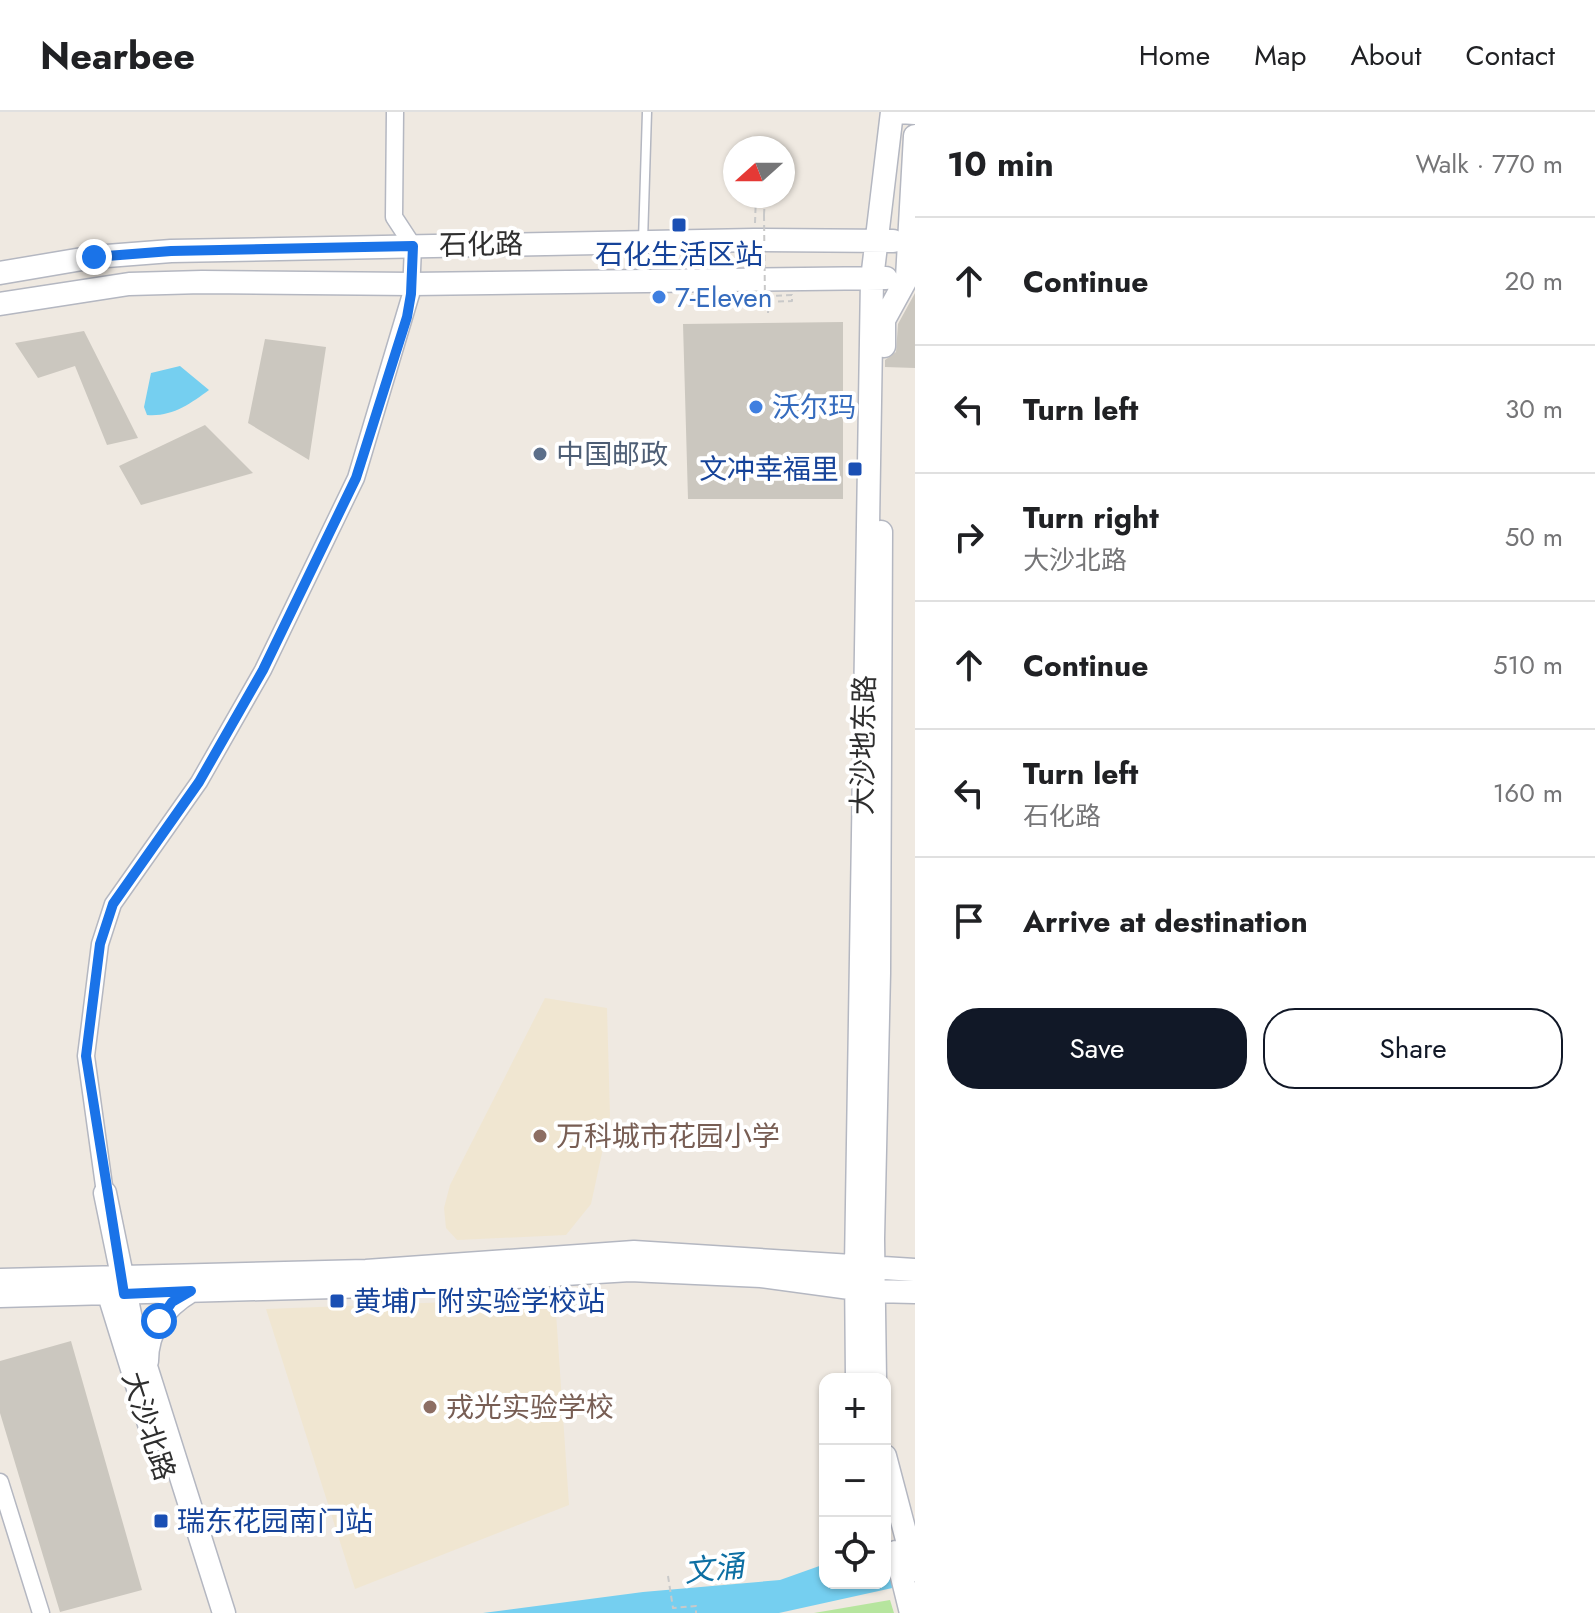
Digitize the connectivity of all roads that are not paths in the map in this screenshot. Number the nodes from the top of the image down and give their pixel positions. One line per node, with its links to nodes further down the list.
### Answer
1 (395, 112): 9 (street)
2 (647, 112): 7 (lane)
3 (895, 112): 4 (main road); 6 (main road, 大沙地东路)
4 (915, 113)
5 (915, 136): 8 (main road, 大沙地东路)
6 (878, 240): 7 (main road, 石化路); 8 (main road, 石化路); 12 (main road, 大沙地东路)
7 (643, 241): 9 (main road, 石化路)
8 (912, 243): 11 (main road, 大沙地东路)
9 (413, 246): 10 (main road, 石化路); 13 (street)
10 (0, 273)
11 (911, 278): 12 (main road, 石化路); 17 (main road, 大沙地东路)
12 (872, 279): 13 (main road, 石化路); 17 (main road, 大沙地东路)
13 (412, 284): 14 (main road, 石化路); 15 (street)
14 (0, 304)
15 (105, 1193): 19 (main road, 大沙北路)
16 (915, 1270): 17 (main road)
17 (864, 1279): 19 (main road); 20 (main road); 21 (main road); 24 (main road, 大沙地东路); 25 (main road, 大沙地东路)
18 (0, 1280): 19 (main road)
19 (114, 1285): 20 (main road); 22 (main road); 23 (main road, 大沙北路); 30 (main road, 大沙北路)
20 (191, 1291): 23 (main road)
21 (915, 1292)
22 (0, 1296)
23 (147, 1367): 31 (main road, 大沙北路)
24 (857, 1373)
25 (874, 1373)
26 (0, 1482): 29 (street)
27 (892, 1518): 28 (main road); 32 (main road)
28 (915, 1570)
29 (41, 1613)
30 (209, 1613)
31 (224, 1613)
32 (911, 1613)

